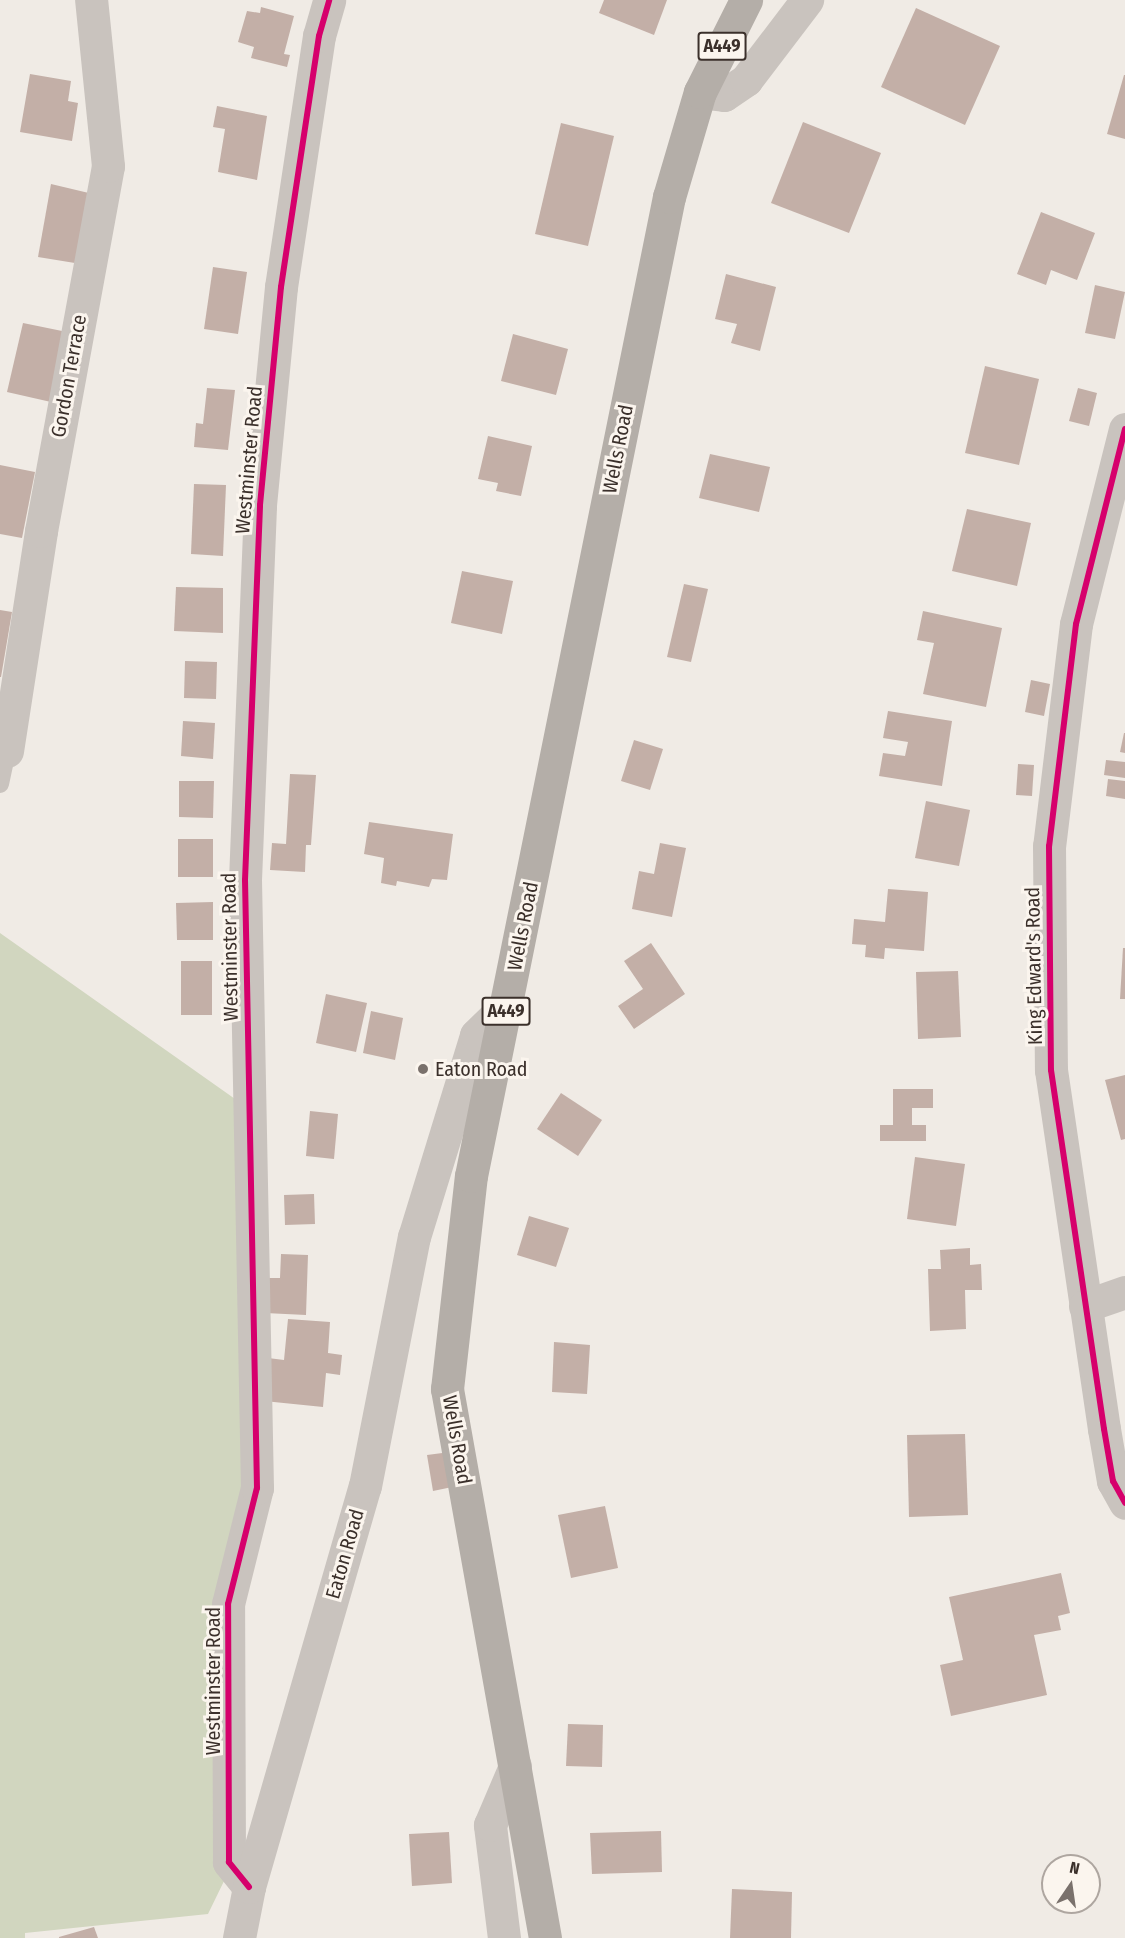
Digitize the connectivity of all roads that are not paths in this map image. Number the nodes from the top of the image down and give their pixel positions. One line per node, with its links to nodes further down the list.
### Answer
1 (91, 0): 7 (street, Gordon Terrace)
2 (329, 0): 14 (street, Westminster Road)
3 (746, 0): 5 (highway, Wells Road / A449)
4 (807, 0): 5 (street)
5 (700, 92): 9 (highway, Wells Road / A449)
6 (1125, 429): 11 (street, King Edward's Road)
7 (7, 751): 8 (lane)
8 (0, 784)
9 (507, 1005): 13 (highway, Wells Road / A449); 14 (street, Eaton Road)
10 (1125, 1292): 11 (street)
11 (1085, 1306): 12 (street, King Edward's Road)
12 (1125, 1503)
13 (515, 1766): 16 (street); 17 (highway, Wells Road / A449)
14 (249, 1887): 15 (street, Eaton Road)
15 (239, 1938)
16 (504, 1938)
17 (544, 1938)

